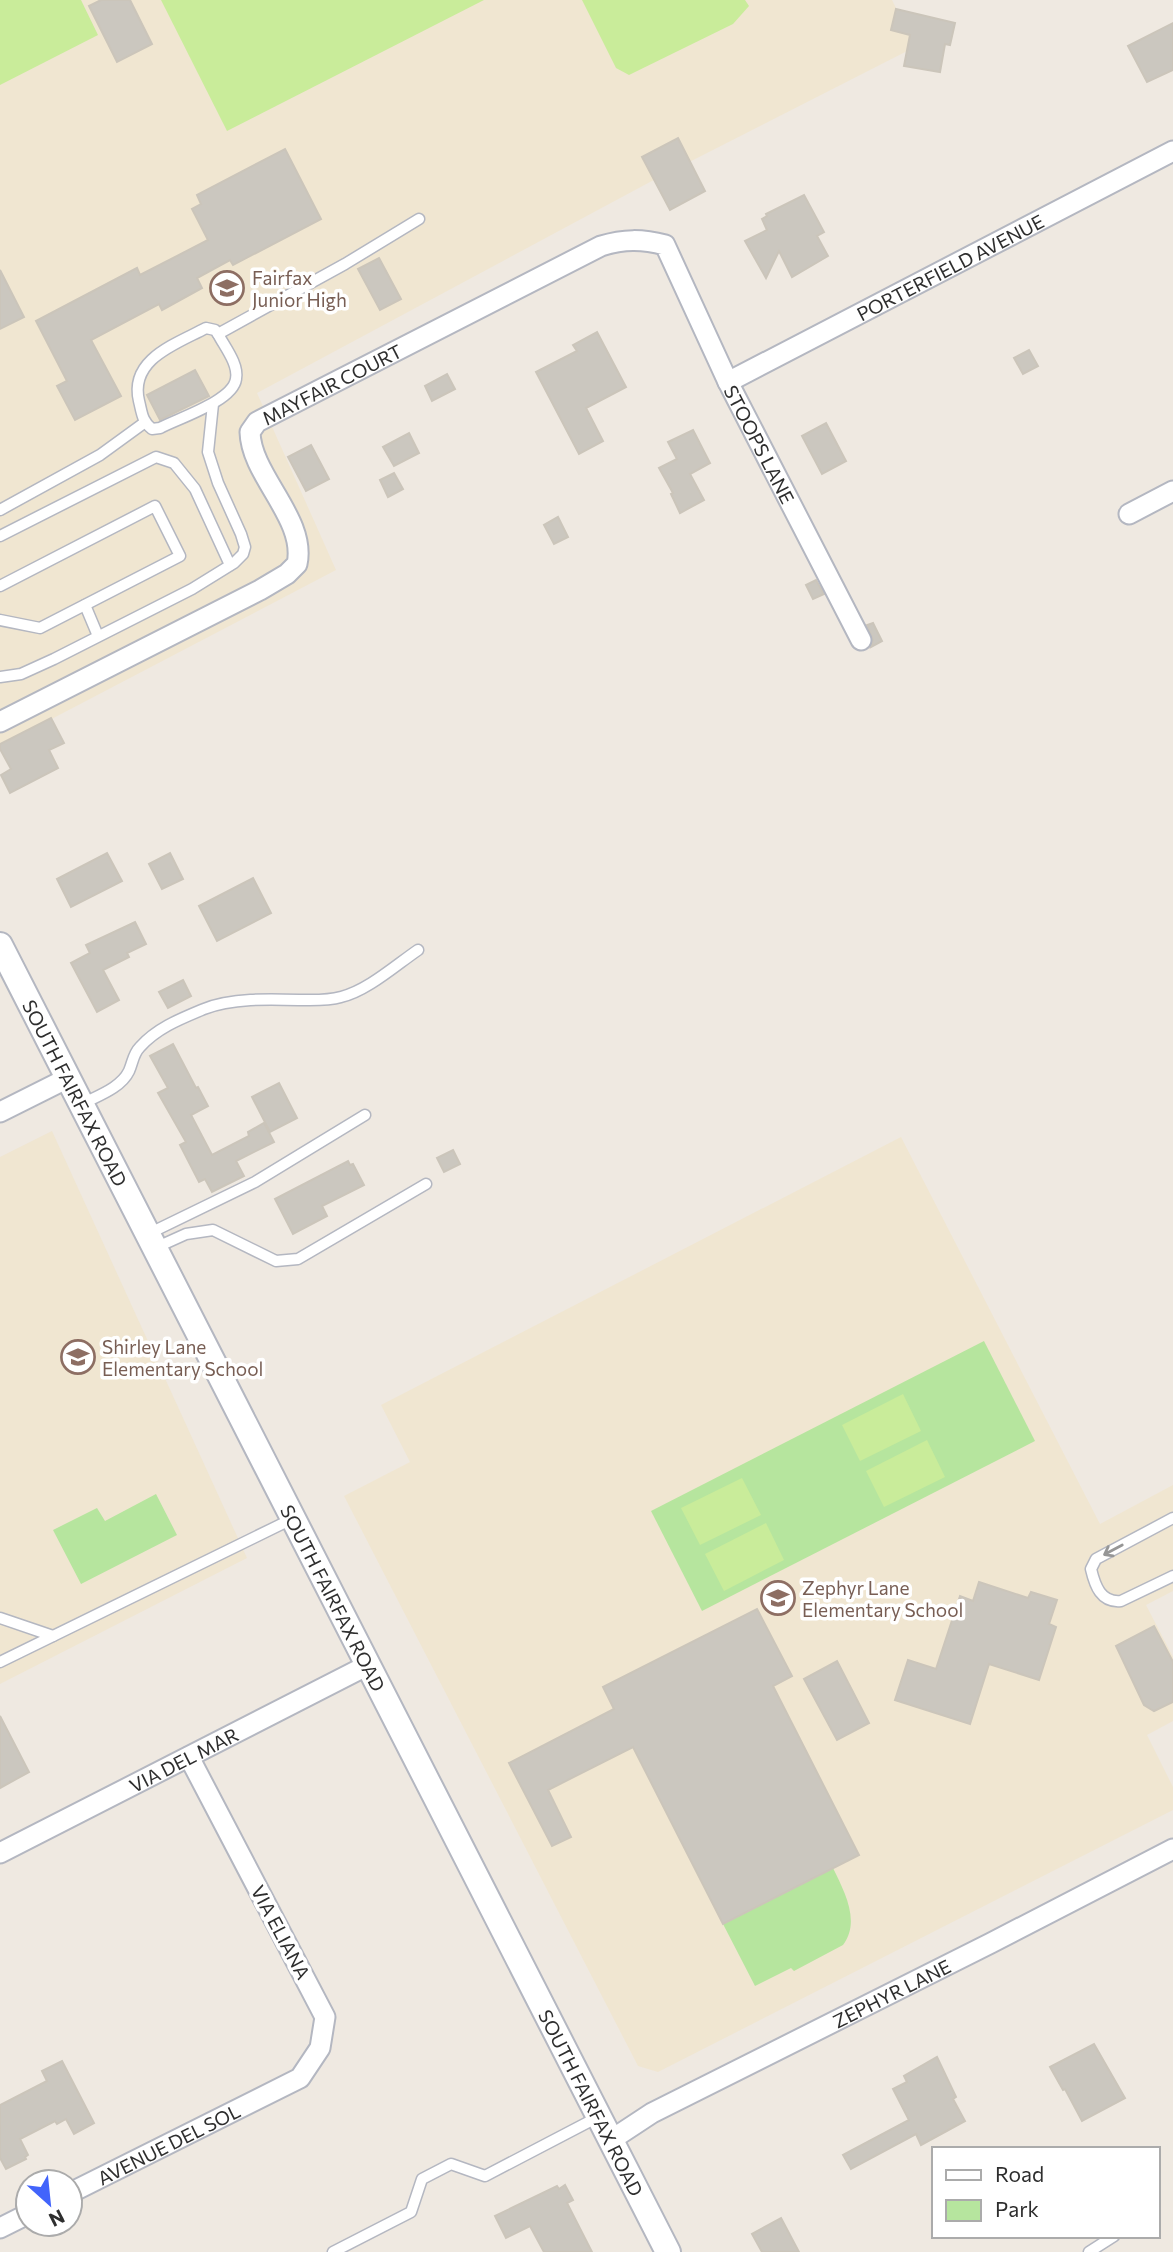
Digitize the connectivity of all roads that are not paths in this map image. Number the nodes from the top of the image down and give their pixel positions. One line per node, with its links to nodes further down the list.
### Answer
1 (1173, 152): 5 (street, PORTERFIELD AVENUE)
2 (419, 219): 4 (lane)
3 (665, 245): 5 (street, STOOPS LANE); 19 (street, MAYFAIR COURT)
4 (218, 334): 6 (lane); 7 (lane)
5 (728, 382): 17 (street, STOOPS LANE)
6 (213, 404): 7 (lane); 12 (lane)
7 (144, 423): 9 (lane)
8 (1173, 491): 10 (street)
9 (0, 510)
10 (1129, 514)
11 (0, 536): 12 (lane)
12 (230, 565): 16 (lane)
13 (0, 586): 14 (lane)
14 (85, 605): 15 (lane); 16 (lane)
15 (0, 620)
16 (98, 636): 18 (lane)
17 (860, 640)
18 (0, 677)
19 (0, 722)
20 (0, 945): 22 (street, SOUTH FAIRFAX ROAD)
21 (418, 950): 23 (lane)
22 (68, 1078): 23 (street, SOUTH FAIRFAX ROAD); 24 (street)
23 (81, 1104): 27 (street, SOUTH FAIRFAX ROAD)
24 (0, 1112)
25 (365, 1115): 27 (lane)
26 (426, 1184): 27 (lane)
27 (151, 1241): 28 (street, SOUTH FAIRFAX ROAD)
28 (293, 1518): 32 (lane); 34 (street, SOUTH FAIRFAX ROAD)
29 (1173, 1518): 30 (lane, one-way to 30)
30 (1173, 1576)
31 (0, 1618): 32 (lane)
32 (53, 1636): 33 (lane)
33 (0, 1662)
34 (368, 1665): 35 (street, VIA DEL MAR); 39 (street, SOUTH FAIRFAX ROAD)
35 (188, 1757): 37 (street, VIA DEL MAR); 38 (street, VIA ELIANA)
36 (1173, 1849): 40 (street, ZEPHYR LANE)
37 (0, 1853)
38 (268, 2094): 41 (street, AVENUE DEL SOL)
39 (599, 2117): 40 (street, SOUTH FAIRFAX ROAD); 43 (lane)
40 (611, 2140): 44 (street, SOUTH FAIRFAX ROAD)
41 (84, 2186)
42 (1111, 2238): 45 (lane)
43 (333, 2252)
44 (668, 2252)
45 (1089, 2252)

